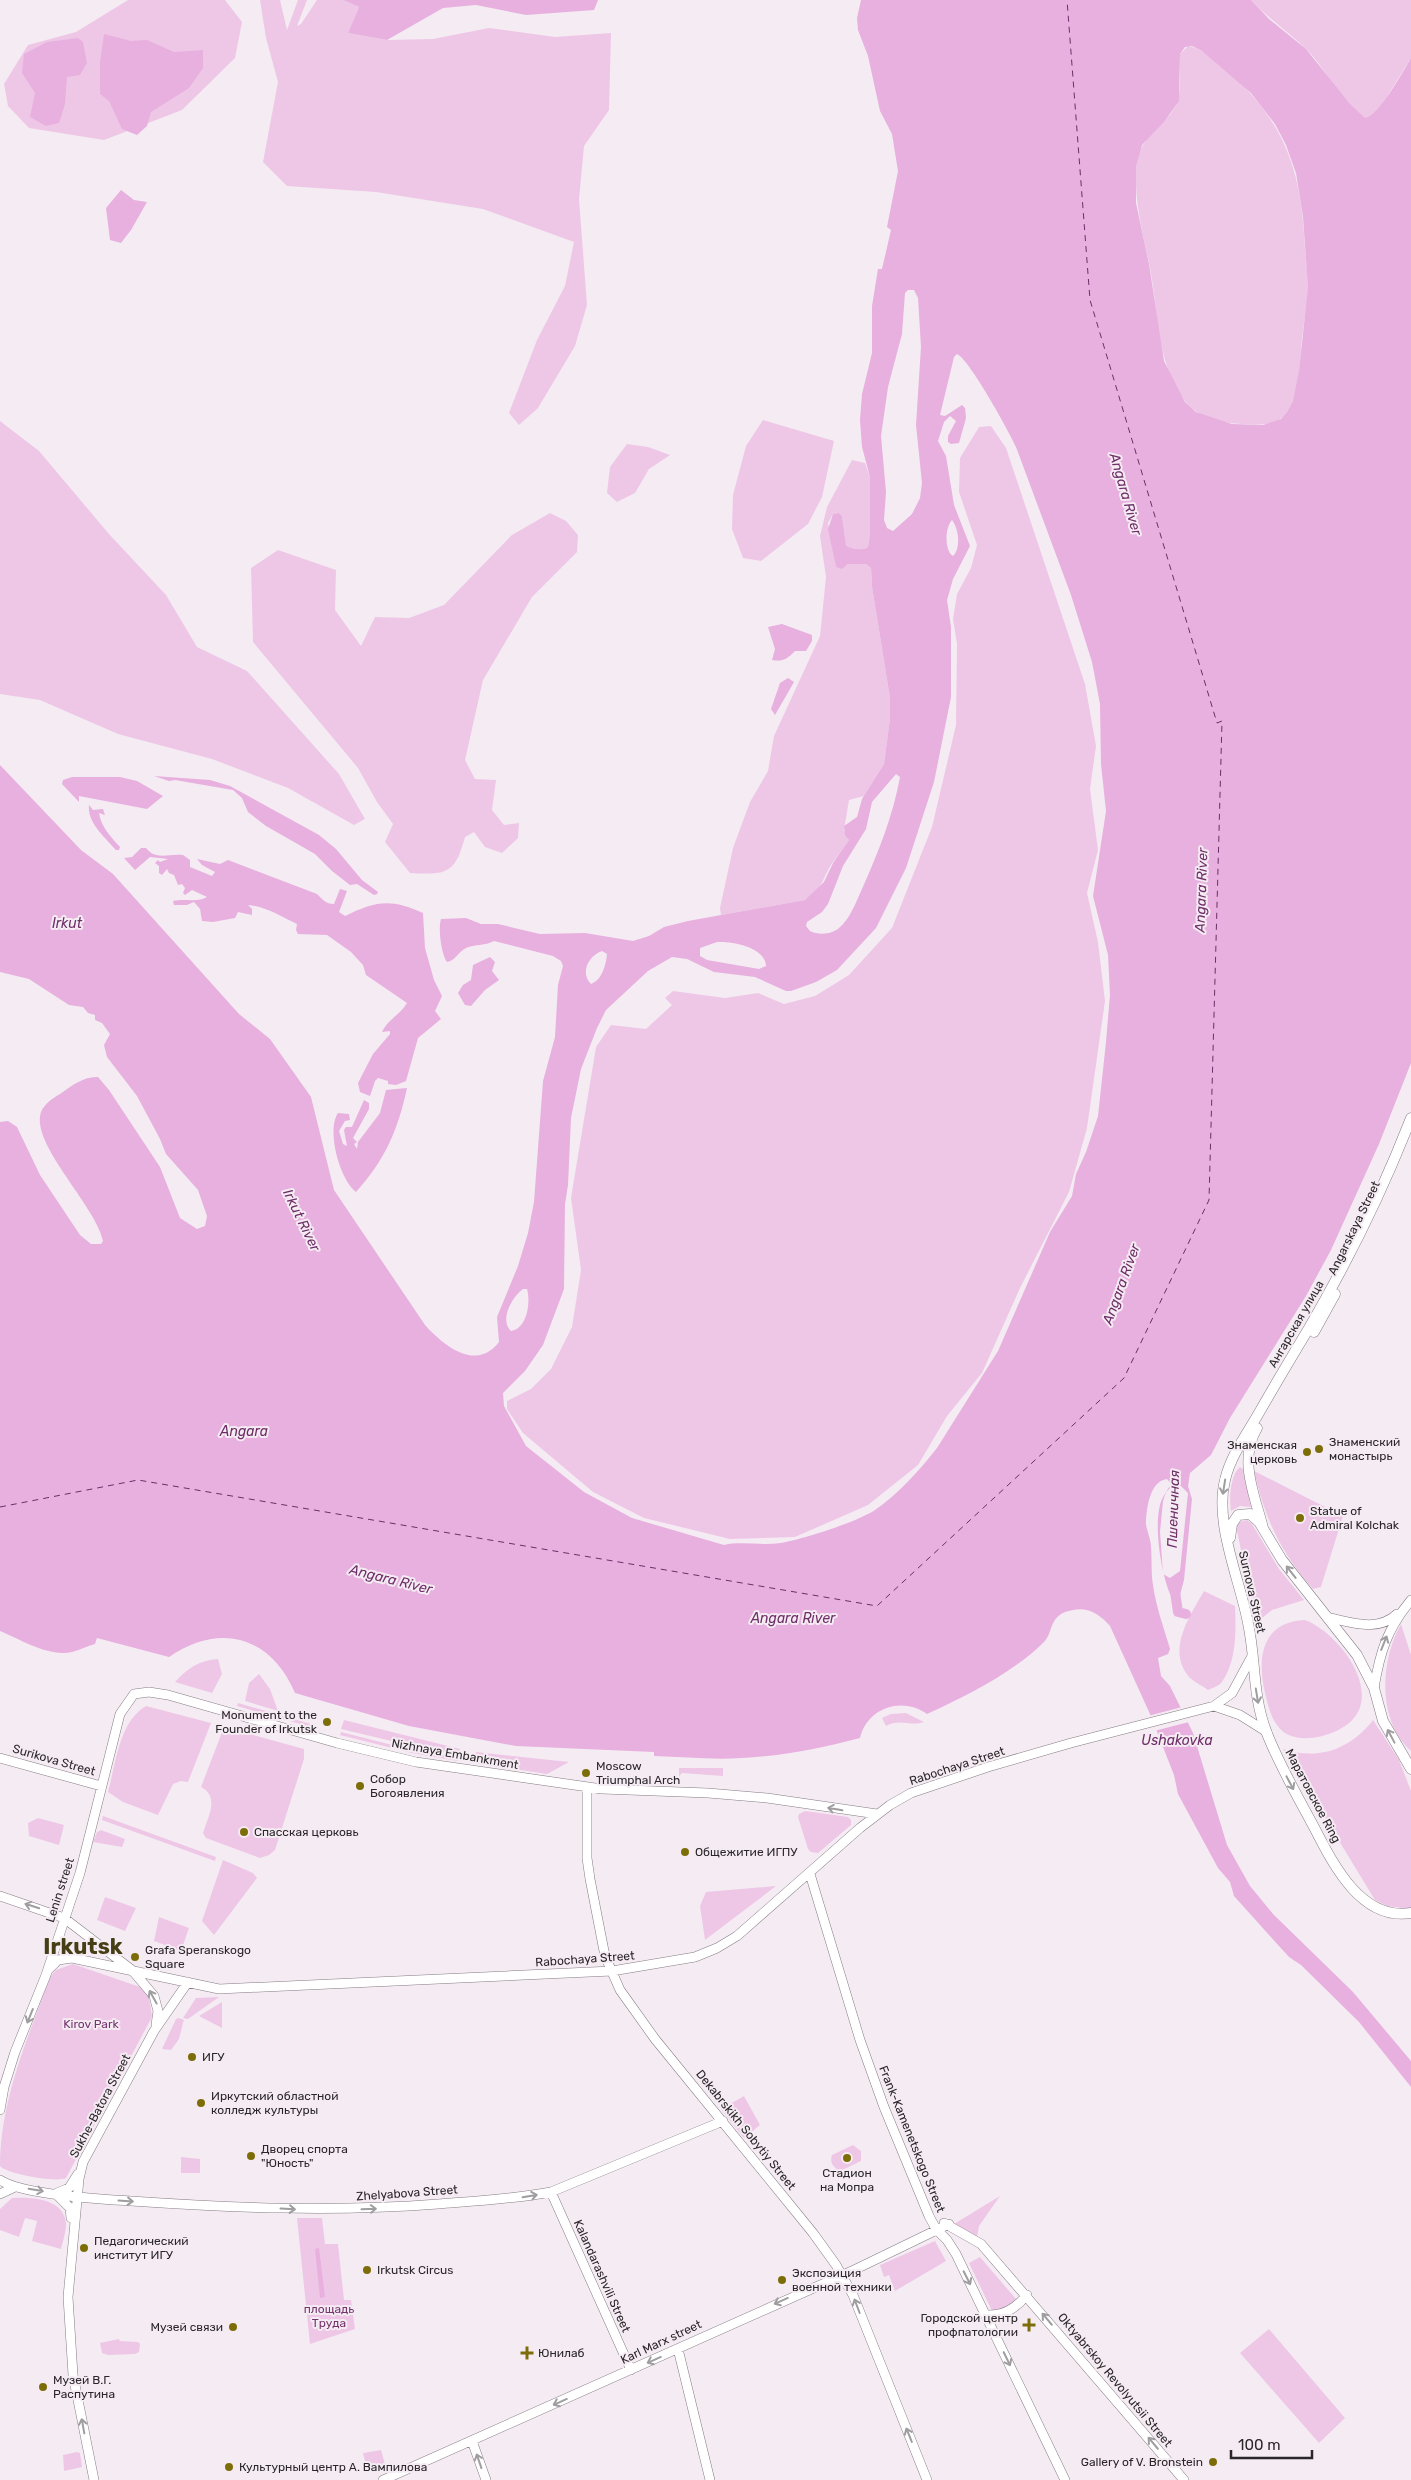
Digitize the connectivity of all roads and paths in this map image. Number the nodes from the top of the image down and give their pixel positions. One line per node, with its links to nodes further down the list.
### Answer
1 (1411, 1118): 4 (main road, Ангарская улица, one-way to 4)
2 (1411, 1134): 3 (main road, Ангарская улица)
3 (1264, 1528): 4 (main road); 6 (main road, one-way to 3)
4 (1229, 1546): 7 (main road, Surnova Street)
5 (1410, 1602): 6 (main road); 9 (main road, one-way to 5)
6 (1330, 1618): 9 (main road)
7 (1251, 1644): 8 (main road, Маратовское Ring)
8 (1251, 1658): 11 (main road, Rabochaya Street); 12 (main road, Маратовское Ring, one-way to 12)
9 (1374, 1688): 13 (main road, one-way to 9)
10 (125, 1704): 16 (main road, Lenin street); 17 (main road, Nizhnaya Embankment)
11 (1214, 1706): 12 (main road); 18 (main road, Rabochaya Street)
12 (1266, 1732): 21 (main road, Маратовское Ring, one-way to 21)
13 (1407, 1757): 15 (main road)
14 (0, 1758): 16 (main road, Surikova Street)
15 (1411, 1769)
16 (101, 1786): 22 (main road, Lenin street)
17 (587, 1787): 18 (main road, Nizhnaya Embankment, one-way to 17); 25 (main road, Dekabrskikh Sobytiy Street)
18 (877, 1814): 19 (main road, Rabochaya Street)
19 (810, 1874): 25 (main road, Rabochaya Street); 38 (main road, Frank-Kamenetskogo Street)
20 (0, 1896): 22 (main road, one-way to 20)
21 (1411, 1913)
22 (64, 1918): 23 (main road, Lenin street); 24 (main road)
23 (48, 1970): 24 (main road, Rabochaya Street); 28 (main road, Lenin street, one-way to 28)
24 (132, 1970): 26 (main road, Rabochaya Street); 27 (main road, one-way to 24)
25 (612, 1971): 26 (main road, Rabochaya Street); 30 (main road, Dekabrskikh Sobytiy Street)
26 (188, 1982): 27 (main road)
27 (154, 2030): 31 (main road, Sukhe-Batora Street)
28 (2, 2087): 29 (main road, Lenin street)
29 (0, 2110)
30 (723, 2121): 34 (main road, Zhelyabova Street); 43 (main road, Dekabrskikh Sobytiy Street)
31 (83, 2162): 35 (main road); 37 (main road, Sukhe-Batora Street)
32 (0, 2180): 33 (main road, Zhelyabova Street)
33 (18, 2187): 35 (main road, Zhelyabova Street, one-way to 35); 36 (main road)
34 (551, 2192): 37 (main road, Zhelyabova Street, one-way to 34); 48 (main road, Kalandarashvili Street)
35 (54, 2193): 37 (main road, Zhelyabova Street); 47 (main road)
36 (0, 2194)
37 (77, 2197): 51 (main road, Sukhe-Batora Street, one-way to 37)
38 (929, 2216): 39 (main road, Oktyabrskoy Revolyutsii Street); 40 (main road, Frank-Kamenetskogo Street)
39 (949, 2224): 40 (main road, Karl Marx street); 41 (main road, Oktyabrskoy Revolyutsii Street)
40 (936, 2229): 42 (main road, Frank-Kamenetskogo Street); 43 (main road, Karl Marx street)
41 (959, 2230): 42 (main road); 44 (main road, Oktyabrskoy Revolyutsii Street)
42 (947, 2240): 45 (main road, Frank-Kamenetskogo Street, one-way to 45)
43 (842, 2275): 46 (main road, Karl Marx street, one-way to 46); 55 (main road, Dekabrskikh Sobytiy Street, one-way to 43)
44 (1027, 2295): 45 (main road); 57 (main road, Oktyabrskoy Revolyutsii Street, one-way to 44)
45 (986, 2315): 56 (main road, Frank-Kamenetskogo Street, one-way to 56)
46 (678, 2349): 48 (main road, Karl Marx street, one-way to 48); 54 (main road)
47 (69, 2369)
48 (631, 2370): 49 (main road, Karl Marx street, one-way to 49)
49 (472, 2442): 50 (main road, Karl Marx street); 53 (main road, one-way to 49)
50 (403, 2476): 52 (main road, Karl Marx street)
51 (94, 2480)
52 (383, 2480)
53 (486, 2480)
54 (710, 2480)
55 (928, 2480)
56 (1065, 2480)
57 (1184, 2480)

